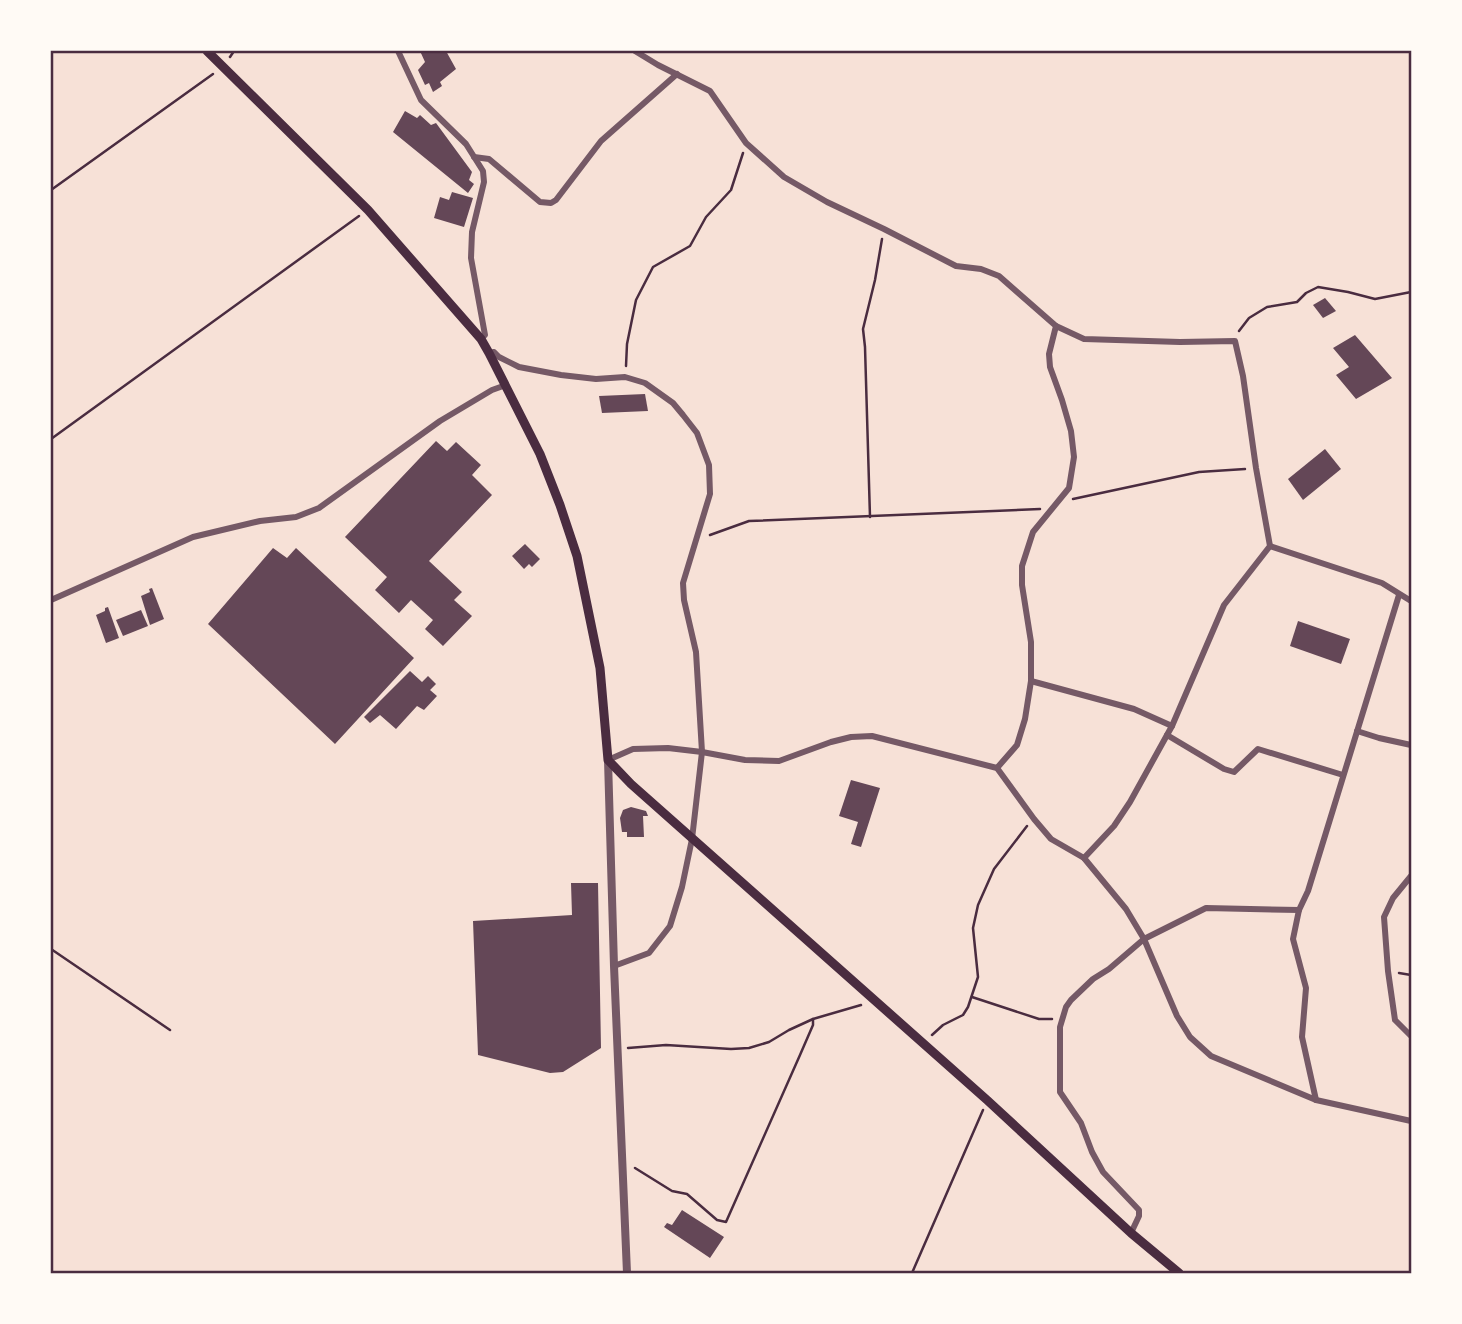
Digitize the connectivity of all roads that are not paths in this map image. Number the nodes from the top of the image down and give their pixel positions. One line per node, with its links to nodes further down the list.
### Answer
1 (207, 51): 7 (main road)
2 (398, 51): 5 (street)
3 (635, 51): 4 (street)
4 (677, 74): 5 (street); 6 (street)
5 (474, 156): 7 (street)
6 (1056, 326): 10 (street); 14 (street)
7 (481, 339): 8 (main road)
8 (489, 353): 9 (main road); 19 (street)
9 (506, 385): 12 (street); 20 (main road)
10 (1270, 546): 11 (street); 15 (street)
11 (1399, 595): 13 (street); 16 (street)
12 (51, 600)
13 (1411, 601)
14 (1031, 681): 15 (street); 21 (street)
15 (1172, 726): 17 (street)
16 (1357, 731): 18 (street); 22 (street)
17 (1167, 735): 22 (street); 24 (street)
18 (1411, 745)
19 (702, 752): 20 (street); 21 (street); 23 (street)
20 (608, 760): 23 (main road); 28 (street)
21 (997, 768): 24 (street)
22 (1343, 775): 26 (street)
23 (692, 839): 28 (street); 32 (main road)
24 (1084, 858): 27 (street)
25 (1411, 876): 29 (street)
26 (1299, 910): 27 (street); 30 (street)
27 (1144, 939): 30 (street); 32 (street)
28 (614, 966): 33 (street)
29 (1411, 1036)
30 (1316, 1100): 31 (street)
31 (1411, 1121)
32 (1131, 1233): 34 (main road)
33 (627, 1273)
34 (1179, 1273)

